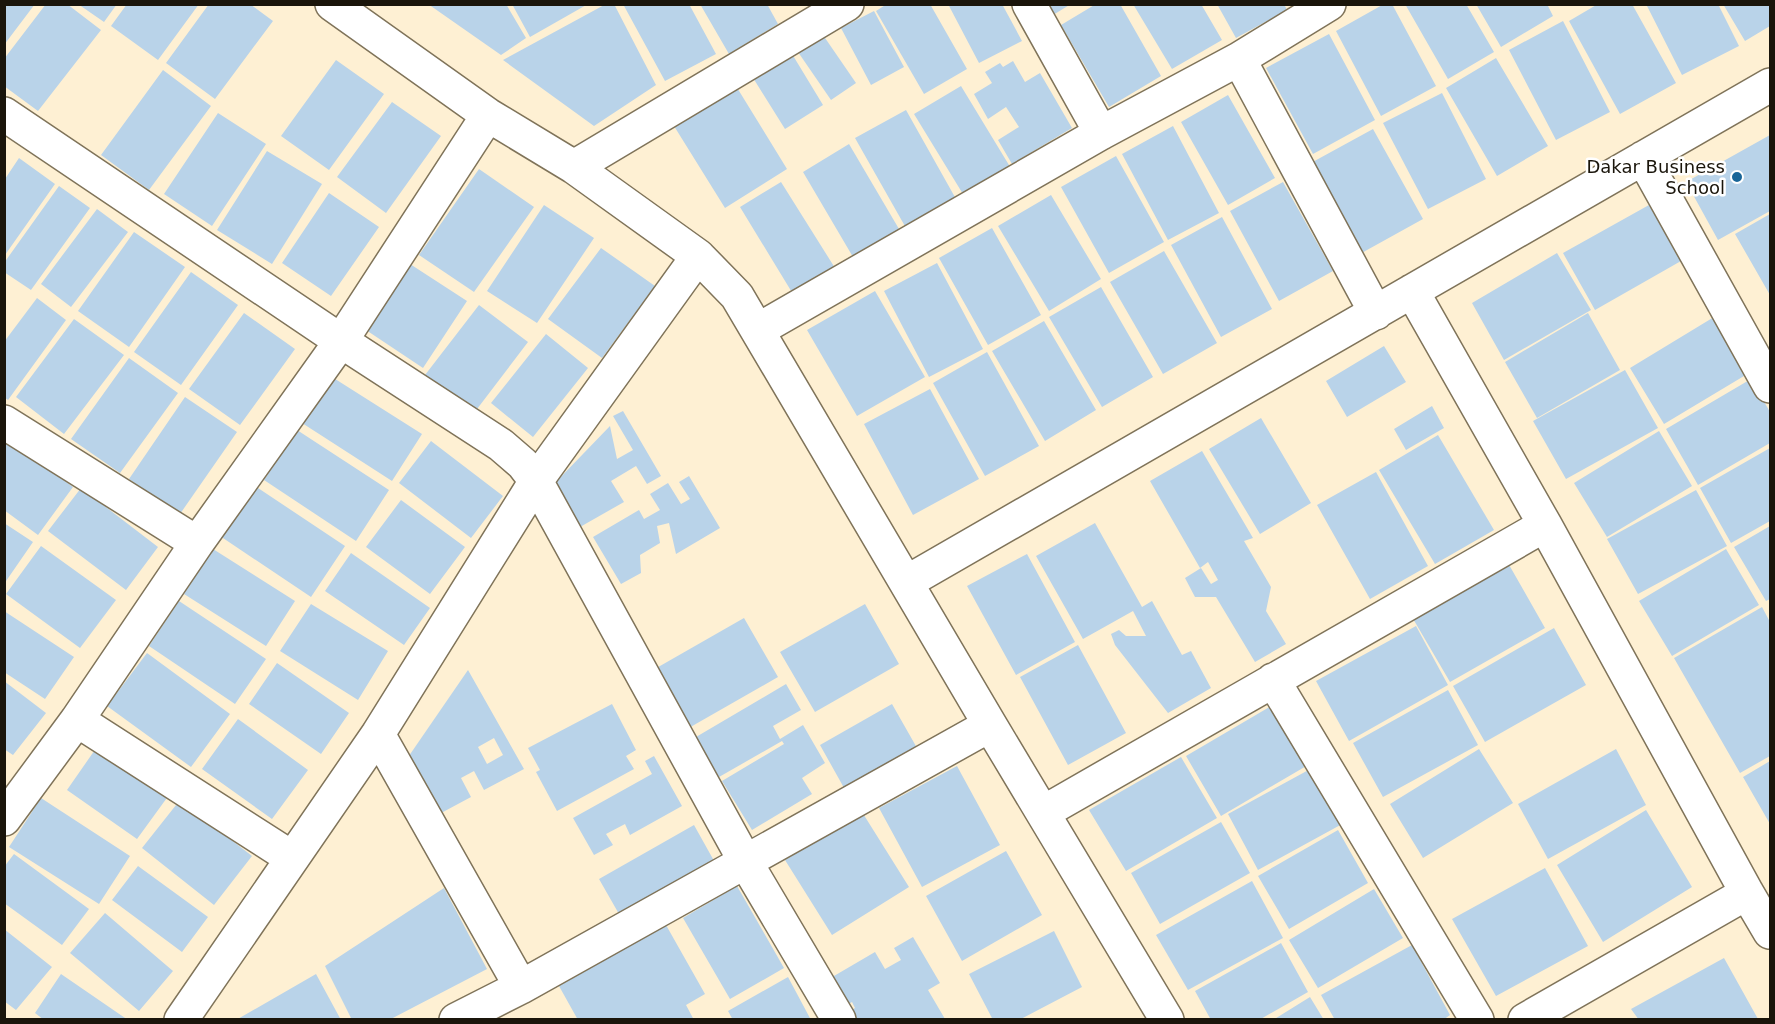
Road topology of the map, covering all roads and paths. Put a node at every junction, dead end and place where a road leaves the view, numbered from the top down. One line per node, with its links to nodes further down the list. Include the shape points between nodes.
1 (847, 4): 11 (street)
2 (1029, 4): 9 (street)
3 (1329, 4): 5 (street)
4 (346, 8): 8 (street)
5 (1239, 59): 9 (street); 14 (street)
6 (1770, 85): 10 (street)
7 (4, 114): 16 (street)
8 (488, 115): 11 (street); 16 (street)
9 (1101, 133): 15 (street)
10 (1643, 158): 13 (street); 17 (street)
11 (574, 167): 12 (street)
12 (698, 256): 15 (street, via 737,296); 19 (street)
13 (1412, 291): 14 (street); 20 (street)
14 (1376, 313): 22 (street)
15 (758, 330): 22 (street)
16 (341, 341): 19 (street, via 501,445); 21 (street)
17 (1770, 386)
18 (4, 422): 21 (street)
19 (536, 481): 26 (street); 30 (street)
20 (1545, 525): 23 (street); 31 (street)
21 (197, 543): 24 (street)
22 (907, 582): 25 (street)
23 (1273, 680): 27 (street); 38 (street)
24 (77, 720): 28 (street); 29 (street)
25 (990, 725): 27 (street); 30 (street)
26 (378, 735): 29 (street); 33 (street)
27 (1044, 812): 37 (street)
28 (4, 819)
29 (292, 858): 34 (street)
30 (745, 861): 33 (street); 36 (street)
31 (1747, 893): 32 (street); 39 (street)
32 (1770, 932)
33 (521, 987): 35 (street)
34 (181, 1020)
35 (456, 1020)
36 (839, 1020)
37 (1167, 1020)
38 (1477, 1020)
39 (1525, 1020)

